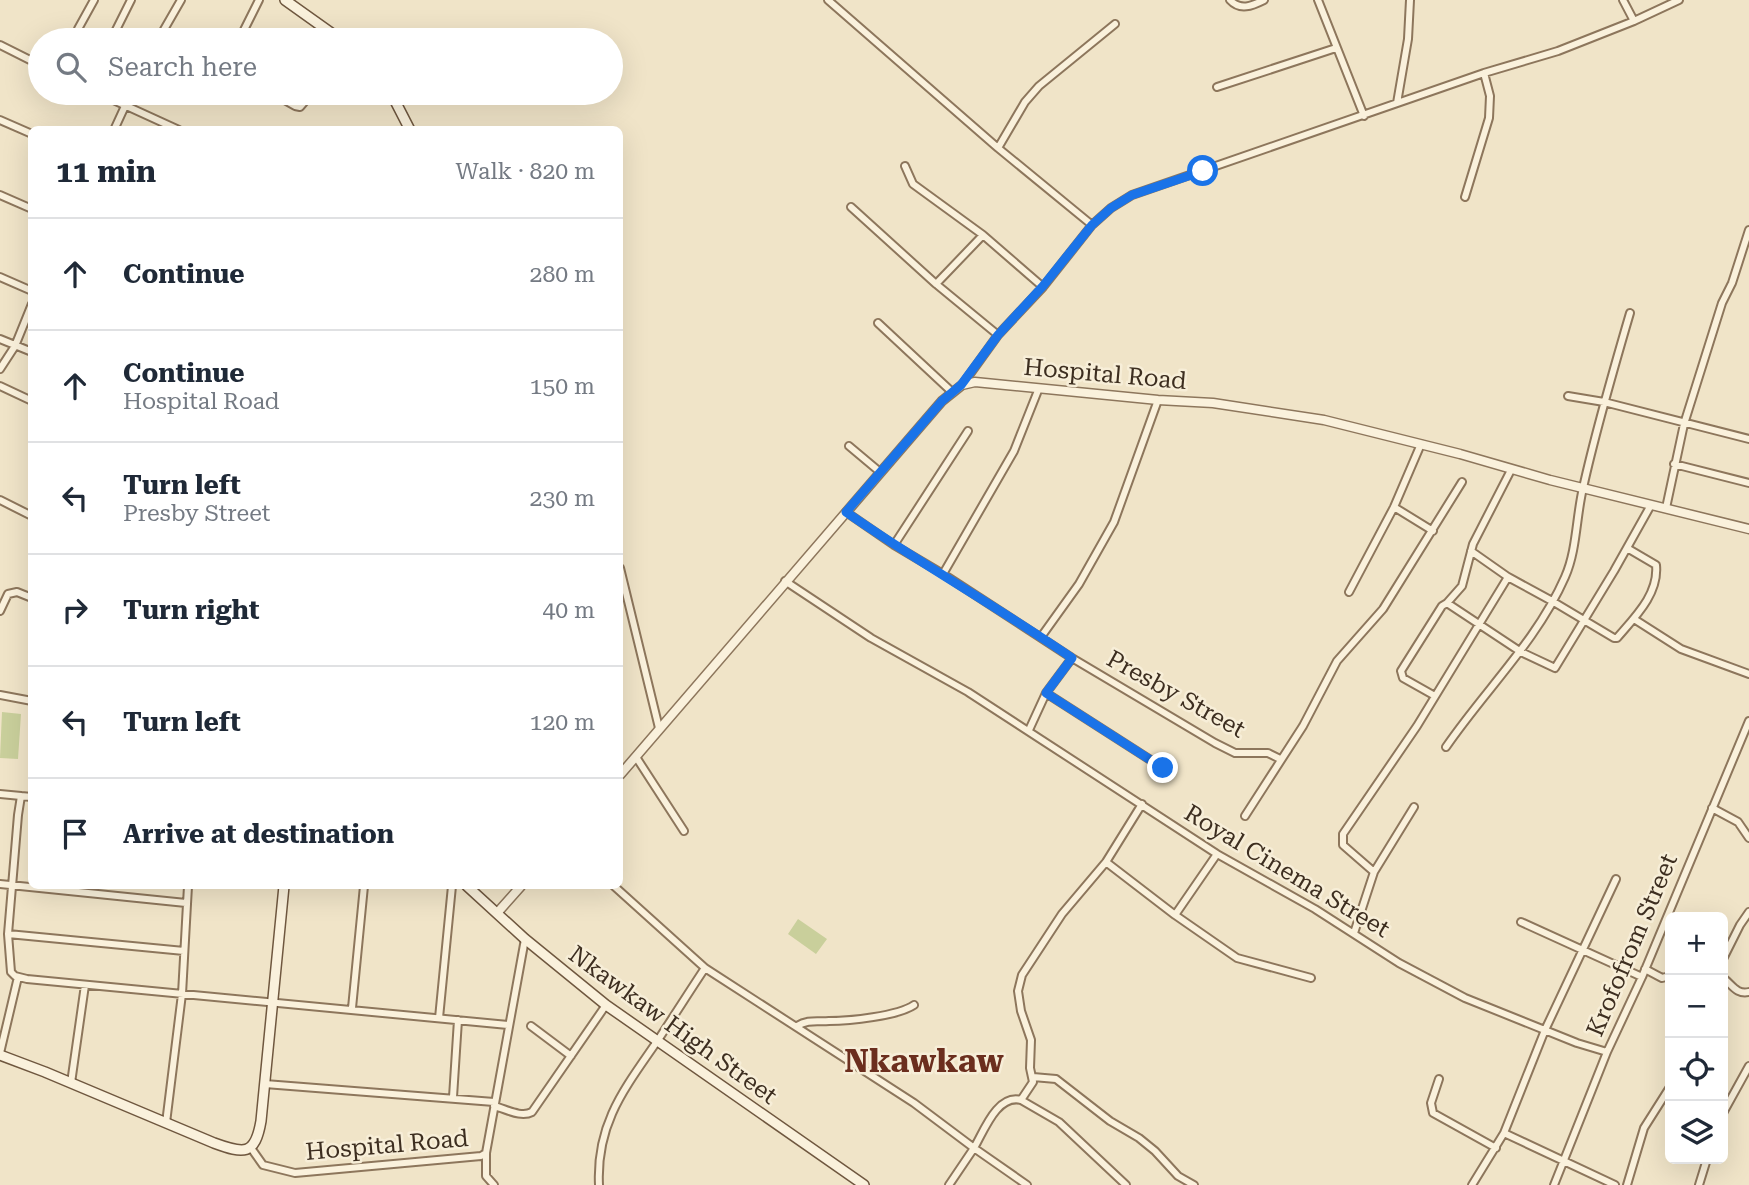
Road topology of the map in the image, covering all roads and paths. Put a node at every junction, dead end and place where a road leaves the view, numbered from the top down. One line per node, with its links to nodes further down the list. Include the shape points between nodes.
1 (94, 0): 15 (street)
2 (131, 0): 16 (street)
3 (181, 0): 17 (street)
4 (259, 0): 18 (street)
5 (285, 0): 19 (main road)
6 (828, 0): 34 (street)
7 (1230, 0): 8 (street, via 1241,7)
8 (1264, 0)
9 (1318, 0): 21 (street)
10 (1410, 0): 25 (street)
11 (1623, 0): 13 (street)
12 (1679, 0): 13 (street)
13 (1634, 21): 23 (street, via 1559,51)
14 (1115, 24): 34 (street, via 1039,86)
15 (79, 28)
16 (117, 28)
17 (165, 28)
18 (246, 28)
19 (324, 28)
20 (0, 45): 22 (street)
21 (1336, 48): 24 (street); 28 (street)
22 (28, 59)
23 (1484, 73): 25 (street); 37 (street, via 1489,118)
24 (1217, 88)
25 (1397, 103): 28 (street)
26 (397, 105): 32 (main road)
27 (125, 106): 30 (street); 31 (street)
28 (1364, 116): 40 (street, via 1132,195)
29 (0, 120): 33 (street)
30 (116, 126)
31 (170, 126)
32 (408, 126)
33 (28, 132)
34 (998, 148): 40 (street)
35 (905, 166): 42 (street, via 913,184)
36 (0, 195): 38 (street)
37 (1465, 197)
38 (28, 207)
39 (851, 207): 44 (street)
40 (1092, 225): 45 (street)
41 (1749, 230): 63 (street)
42 (983, 235): 44 (street); 45 (street)
43 (0, 277): 46 (street)
44 (936, 284): 50 (street)
45 (1043, 286): 50 (street)
46 (28, 290)
47 (1630, 313): 62 (street)
48 (28, 314): 52 (street)
49 (878, 323): 58 (street)
50 (998, 335): 55 (street)
51 (0, 339): 52 (street)
52 (15, 346): 53 (street); 54 (street)
53 (28, 351)
54 (0, 369)
55 (961, 385): 57 (street, Hospital Road, via 975,382); 58 (street)
56 (0, 386): 60 (street)
57 (1039, 388): 61 (street, Hospital Road); 85 (street, via 1014,450)
58 (952, 392): 70 (street)
59 (1568, 396): 62 (street)
60 (28, 399)
61 (1158, 400): 66 (street, Hospital Road, via 1213,402 1292,414); 97 (street, via 1114,522 1079,584)
62 (1604, 402): 63 (street); 73 (street)
63 (1684, 424): 65 (street); 68 (street)
64 (968, 431): 82 (street)
65 (1749, 439)
66 (1421, 444): 69 (street, Hospital Road); 76 (street)
67 (849, 446): 70 (street)
68 (1674, 464): 72 (street); 77 (street)
69 (1511, 470): 73 (street, Hospital Road); 84 (street)
70 (880, 472): 78 (street)
71 (1462, 482): 81 (street)
72 (1749, 483)
73 (1583, 488): 75 (street, Hospital Road); 91 (street, via 1570,564)
74 (0, 500): 79 (street)
75 (1651, 505): 77 (street, Hospital Road); 83 (street)
76 (1394, 507): 81 (street); 89 (street)
77 (1666, 508): 80 (street, Hospital Road)
78 (846, 512): 82 (street, Presby Street); 88 (street)
79 (28, 514)
80 (1749, 529)
81 (1433, 531): 110 (street, via 1383,609 1337,662)
82 (894, 545): 85 (street, Presby Street)
83 (1627, 548): 94 (street, via 1656,565 1657,579); 95 (street)
84 (1471, 551): 86 (street); 92 (street, via 1462,586)
85 (943, 574): 97 (street, Presby Street)
86 (1508, 577): 91 (street); 96 (street)
87 (623, 580): 106 (street)
88 (785, 582): 106 (street); 107 (street, Royal Cinema Street)
89 (1349, 592)
90 (28, 596): 93 (street, via 8,594)
91 (1552, 601): 95 (street); 98 (street)
92 (1447, 603): 96 (street); 103 (street, via 1401,671 1403,678)
93 (0, 611)
94 (1634, 619): 95 (street, via 1617,638); 100 (street, via 1681,649)
95 (1584, 620): 98 (street, via 1555,667)
96 (1480, 623): 98 (street); 103 (street)
97 (1041, 637): 99 (street, Presby Street)
98 (1521, 652): 108 (street)
99 (1072, 658): 101 (street); 110 (street, Presby Street, via 1215,743 1235,752 1268,753)
100 (1749, 674)
101 (1046, 693): 107 (street); 111 (street)
102 (0, 695): 104 (street)
103 (1435, 696): 124 (street, via 1343,834 1343,845)
104 (28, 700)
105 (1749, 721): 118 (street, Krofofrom Street)
106 (659, 729): 109 (street)
107 (1029, 730): 116 (street, Royal Cinema Street)
108 (1446, 747)
109 (636, 757): 112 (street); 120 (street)
110 (1280, 759): 119 (street)
111 (1163, 768)
112 (623, 772)
113 (0, 794): 114 (street)
114 (21, 796): 115 (street); 127 (street)
115 (28, 797)
116 (1142, 804): 122 (street, Royal Cinema Street); 123 (street)
117 (1414, 807): 124 (street)
118 (1712, 808): 121 (street, via 1738,822); 149 (street, Krofofrom Street)
119 (1245, 816)
120 (684, 831)
121 (1749, 838)
122 (1217, 853): 140 (street); 142 (street, Royal Cinema Street)
123 (1106, 862): 140 (street); 173 (street, via 1062,914 1022,975 1018,991 1031,1040)
124 (1374, 872): 142 (street)
125 (1616, 879): 147 (street)
126 (0, 884): 127 (street)
127 (12, 885): 128 (street); 143 (street)
128 (28, 887)
129 (51, 889): 137 (street)
130 (188, 889): 137 (street)
131 (284, 889): 158 (main road)
132 (364, 889): 161 (street)
133 (452, 889): 162 (street)
134 (471, 889): 138 (main road, Nkawkaw High Street)
135 (518, 889): 138 (street)
136 (617, 889): 148 (street)
137 (186, 903): 146 (street)
138 (498, 912): 144 (main road, Nkawkaw High Street)
139 (1749, 912): 145 (street)
140 (1175, 915): 152 (street, via 1237,958)
141 (1521, 922): 147 (street)
142 (1354, 933): 167 (street, Royal Cinema Street, via 1438,985)
143 (8, 934): 146 (street); 150 (street, via 11,972)
144 (525, 939): 159 (main road, Nkawkaw High Street); 164 (street, Hospital Road)
145 (1728, 949)
146 (184, 951): 157 (street)
147 (1583, 951): 153 (street); 167 (street)
148 (705, 968): 166 (street); 168 (street)
149 (1645, 969): 151 (street); 153 (street, Krofofrom Street)
150 (18, 977): 155 (street); 170 (street)
151 (1665, 977)
152 (1311, 978)
153 (1642, 978): 169 (street, Krofofrom Street)
154 (1728, 983): 156 (street, via 1742,993)
155 (85, 985): 157 (street); 175 (street)
156 (1749, 992)
157 (182, 994): 158 (street); 182 (street)
158 (274, 1004): 161 (street); 176 (main road)
159 (606, 1004): 168 (main road, Nkawkaw High Street); 171 (street)
160 (914, 1005): 166 (street, via 898,1013 811,1020)
161 (352, 1008): 162 (street)
162 (439, 1018): 163 (street)
163 (458, 1020): 164 (street); 178 (street)
164 (508, 1025): 180 (street, Hospital Road)
165 (531, 1026): 171 (street)
166 (797, 1026): 185 (street)
167 (1545, 1030): 169 (street, Royal Cinema Street); 183 (street)
168 (657, 1041): 191 (street, via 608,1121 598,1153); 192 (main road, Nkawkaw High Street)
169 (1607, 1052): 188 (street, Krofofrom Street)
170 (0, 1054): 175 (main road)
171 (571, 1056): 180 (street, via 528,1115)
172 (1749, 1066): 181 (street)
173 (1033, 1077): 179 (street); 196 (street, via 1055,1079)
174 (1439, 1079): 186 (street, via 1431,1103 1433,1113)
175 (71, 1083): 182 (main road)
176 (265, 1084): 178 (street); 184 (main road, via 260,1130)
177 (1665, 1096): 200 (street, via 1644,1128)
178 (453, 1097): 180 (street)
179 (1021, 1100): 185 (street, via 1001,1104); 195 (street, via 1059,1122)
180 (494, 1104): 187 (street, Hospital Road)
181 (1728, 1104)
182 (166, 1123): 184 (main road, via 231,1149)
183 (1504, 1133): 186 (street); 188 (street)
184 (251, 1148): 187 (street, Hospital Road, via 263,1165 295,1173)
185 (974, 1148): 193 (street); 194 (street)
186 (1496, 1148): 197 (street)
187 (486, 1153): 190 (street, via 486,1176)
188 (1564, 1162): 198 (street, Krofofrom Street); 199 (street)
189 (1705, 1164): 201 (street)
190 (494, 1185)
191 (599, 1185)
192 (864, 1185)
193 (949, 1185)
194 (1027, 1185)
195 (1126, 1185)
196 (1194, 1185)
197 (1472, 1185)
198 (1554, 1185)
199 (1615, 1185)
200 (1627, 1185)
201 (1699, 1185)

